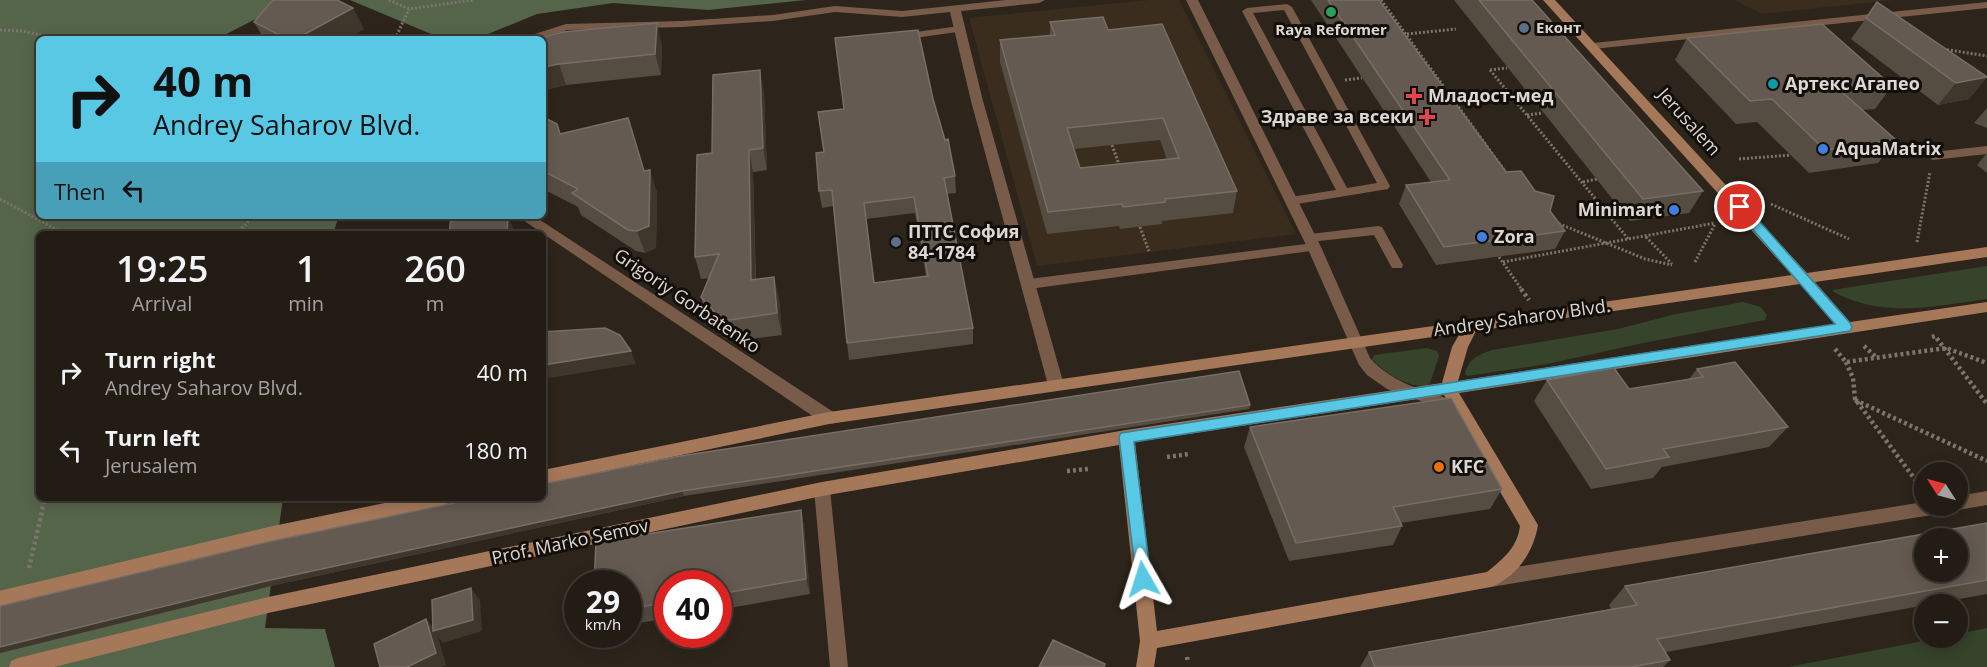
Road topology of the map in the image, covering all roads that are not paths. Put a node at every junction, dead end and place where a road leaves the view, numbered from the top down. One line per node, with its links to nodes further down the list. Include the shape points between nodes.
1 (1039, 0): 5 (street)
2 (1192, 0): 13 (street)
3 (1549, 0): 9 (main road, Jerusalem)
4 (1987, 5): 9 (street)
5 (955, 9): 6 (street); 7 (street, via 902,14 835,9 773,18 566,27)
6 (960, 29): 8 (lane); 19 (street)
7 (535, 36)
8 (891, 38)
9 (1593, 46): 18 (main road, Jerusalem)
10 (1987, 150): 11 (street)
11 (1933, 156)
12 (1344, 193): 12 (lane, via 1322,152 1247,11 1287,7 1384,186); 13 (lane)
13 (1292, 201): 15 (street)
14 (529, 219): 28 (street, Grigoriy Gorbatenko)
15 (1312, 243): 17 (lane, via 1378,230); 19 (lane); 23 (street)
16 (1987, 252): 18 (main road, Andrey Saharov Blvd.)
17 (1397, 265)
18 (1804, 279): 21 (main road, Andrey Saharov Blvd.); 22 (main road, Jerusalem)
19 (1029, 284): 24 (street)
20 (1987, 307): 22 (main road)
21 (1472, 325): 23 (main road, Andrey Saharov Blvd.); 25 (main road, via 1460,347)
22 (1845, 327): 25 (main road)
23 (1357, 342): 24 (main road, Andrey Saharov Blvd.); 26 (street, via 1364,361 1377,375)
24 (1056, 385): 28 (main road)
25 (1448, 389): 26 (main road); 27 (main road)
26 (1417, 394): 27 (street); 29 (main road)
27 (1460, 409): 36 (main road, via 1529,525 1521,555)
28 (828, 418): 30 (main road)
29 (1126, 437): 31 (main road, Prof. Marko Semov); 38 (main road)
30 (546, 476)
31 (822, 489): 39 (main road, Prof. Marko Semov, via 268,605); 40 (lane)
32 (1987, 498): 34 (street)
33 (429, 501): 37 (main road, bridge, via 278,532)
34 (1968, 501)
35 (1914, 511): 36 (street)
36 (1491, 579): 38 (main road)
37 (0, 599)
38 (1149, 641): 41 (main road)
39 (18, 667)
40 (839, 667)
41 (1145, 667)

